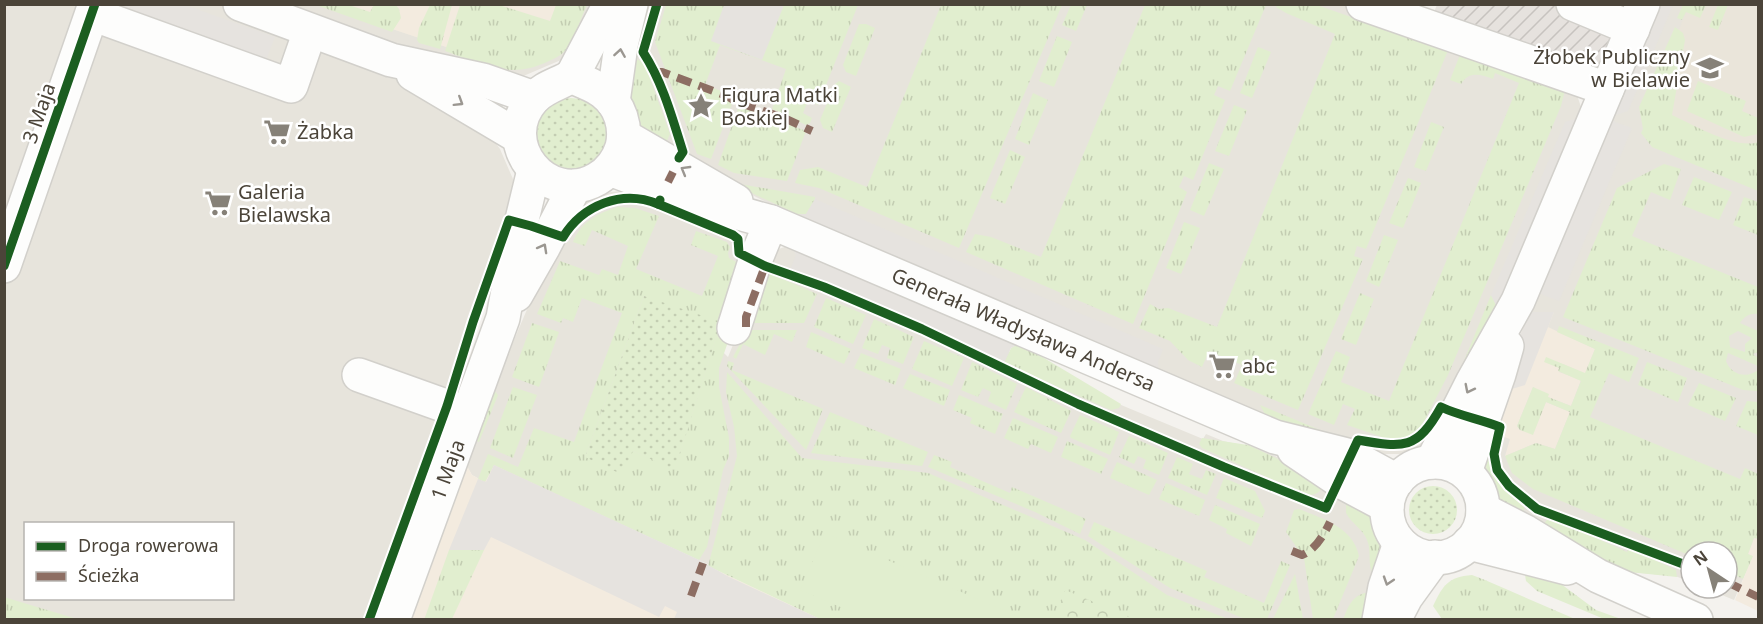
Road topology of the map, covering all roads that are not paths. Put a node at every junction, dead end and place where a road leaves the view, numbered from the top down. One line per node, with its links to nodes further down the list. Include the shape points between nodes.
1 (240, 4): 8 (street)
2 (610, 4): 10 (street)
3 (631, 4): 13 (street, one-way to 3)
4 (1363, 4): 11 (street)
5 (1573, 4): 7 (street)
6 (94, 9): 8 (street, via 291,86); 20 (street, 3 Maja)
7 (1638, 17): 11 (street)
8 (310, 31): 9 (street)
9 (391, 60): 12 (street, via 483,81); 15 (street, one-way to 15)
10 (572, 76): 12 (street); 13 (street, via 605,93)
11 (1607, 89): 21 (street)
12 (534, 98): 15 (street, via 522,116)
13 (613, 102): 14 (street, via 620,112)
14 (624, 136): 16 (street); 19 (street, Generała Władysława Andersa, one-way to 14)
15 (519, 137): 17 (street)
16 (610, 169): 18 (street, via 594,181); 19 (street, Generała Władysława Andersa, via 686,198)
17 (534, 170): 18 (street, via 546,179); 22 (street, 1 Maja)
18 (574, 186): 22 (street, 1 Maja, one-way to 18)
19 (771, 222): 23 (street); 28 (street, Generała Władysława Andersa, via 1275,437 1351,456)
20 (4, 266)
21 (1518, 301): 26 (street, one-way to 26); 27 (street, via 1499,374)
22 (503, 318): 25 (street, 1 Maja)
23 (734, 328)
24 (359, 375): 25 (street)
25 (468, 414): 35 (street, 1 Maja)
26 (1432, 462): 27 (street); 28 (street, via 1413,468)
27 (1465, 472): 29 (street, via 1478,489)
28 (1392, 493): 30 (street, via 1388,519)
29 (1483, 510): 31 (street); 33 (street)
30 (1400, 543): 32 (street, via 1422,556); 36 (street, one-way to 36)
31 (1469, 543): 32 (street, via 1447,556); 33 (street)
32 (1435, 557): 37 (street)
33 (1598, 576): 34 (street)
34 (1677, 616)
35 (393, 620)
36 (1379, 620)
37 (1394, 620)

